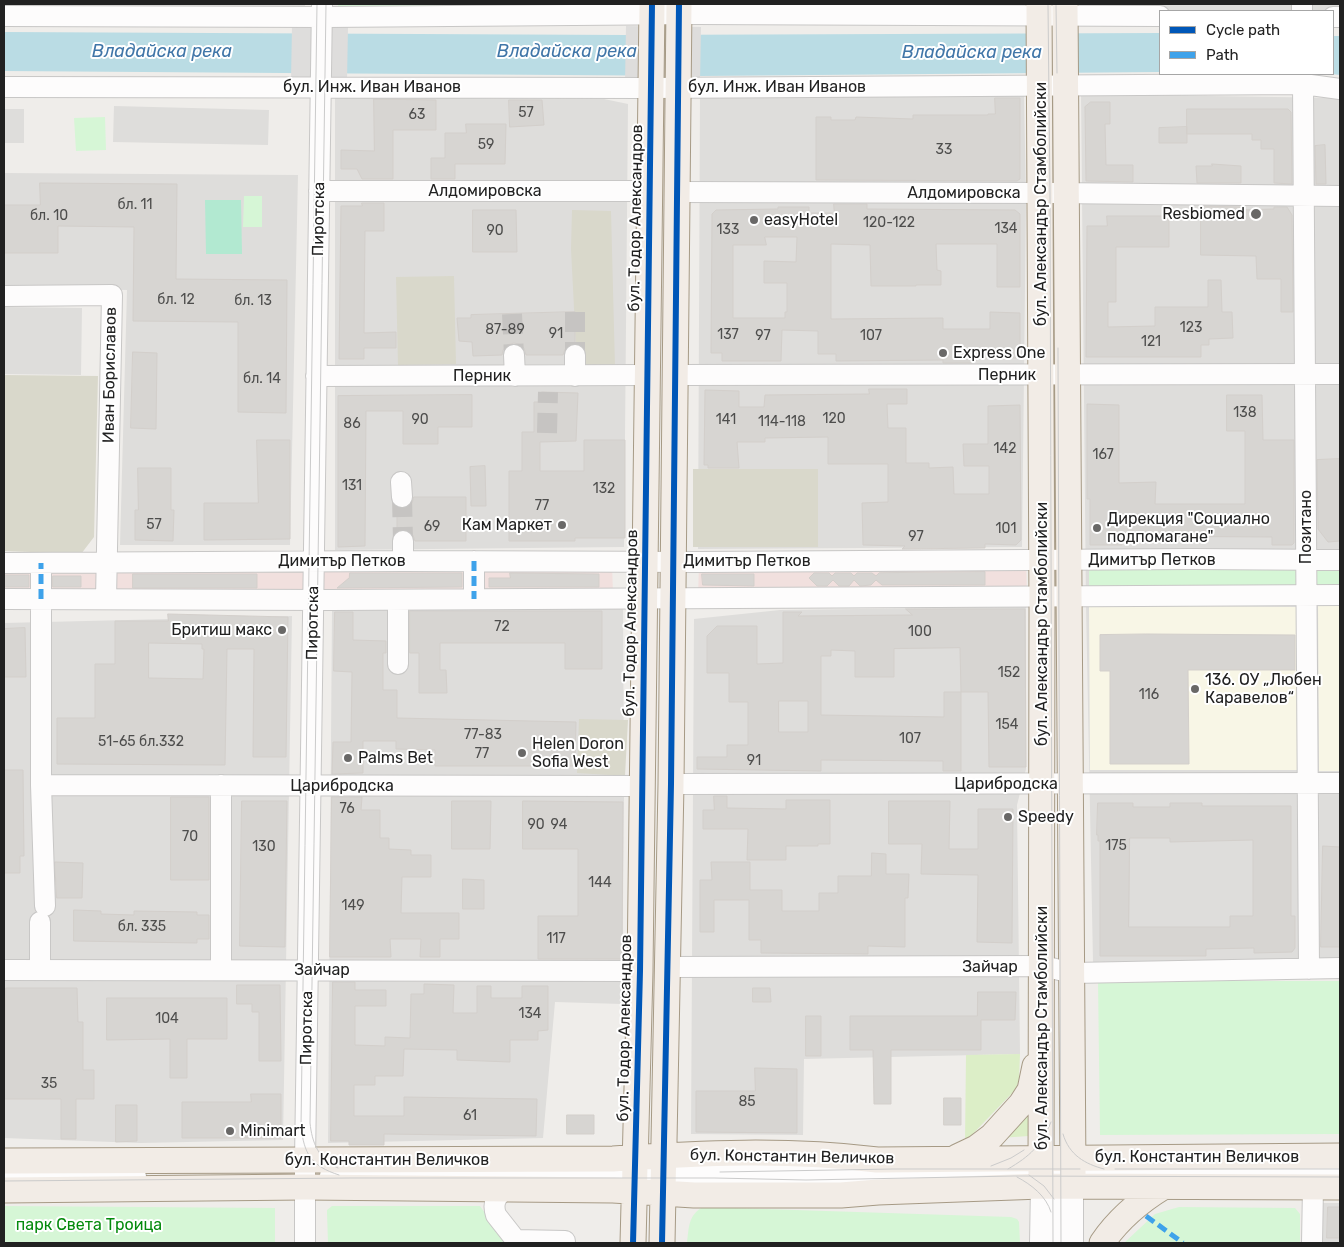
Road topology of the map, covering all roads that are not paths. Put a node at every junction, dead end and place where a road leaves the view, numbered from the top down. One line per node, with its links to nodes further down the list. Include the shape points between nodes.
1 (652, 15): 2 (street); 6 (street); 12 (main road, бул. Тодор Александров)
2 (679, 15): 3 (street); 13 (main road)
3 (1040, 15): 4 (street); 8 (main road, бул. Александър Стамболийски)
4 (1065, 15): 7 (street); 9 (main road, бул. Александър Стамболийски)
5 (4, 16): 6 (street)
6 (322, 16): 10 (street, Пиротска)
7 (1159, 16)
8 (1040, 83): 9 (street, бул. Инж. Иван Иванов); 13 (street, бул. Инж. Иван Иванов); 19 (main road, бул. Александър Стамболийски)
9 (1066, 83): 11 (street, бул. Инж. Иван Иванов); 20 (main road, бул. Александър Стамболийски)
10 (321, 84): 12 (street, бул. Инж. Иван Иванов); 14 (street, бул. Инж. Иван Иванов); 16 (street, Пиротска)
11 (1303, 84): 15 (street, бул. Инж. Иван Иванов); 21 (street, Позитано)
12 (651, 86): 13 (street, бул. Инж. Иван Иванов); 17 (main road, бул. Тодор Александров)
13 (679, 86): 18 (main road)
14 (4, 87)
15 (1340, 89)
16 (319, 191): 17 (street, Алдомировска); 32 (street, Пиротска)
17 (650, 191): 29 (main road, бул. Тодор Александров)
18 (677, 192): 19 (street, Алдомировска); 30 (main road)
19 (1041, 193): 20 (street, Алдомировска); 31 (main road, бул. Александър Стамболийски)
20 (1067, 193): 21 (street, Алдомировска); 26 (main road, бул. Александър Стамболийски)
21 (1304, 195): 22 (street, Алдомировска); 27 (street, Позитано)
22 (1340, 196)
23 (4, 296): 42 (street, Иван Бориславов, via 112,295)
24 (514, 355): 33 (street)
25 (575, 355): 34 (street)
26 (1068, 374): 27 (street, Перник); 31 (street, Перник); 37 (main road, бул. Александър Стамболийски)
27 (1305, 374): 28 (street, Перник); 38 (street, Позитано)
28 (1340, 374)
29 (648, 375): 34 (street, Перник); 44 (main road, бул. Тодор Александров)
30 (674, 375): 31 (street, Перник); 45 (main road)
31 (1042, 375): 36 (main road, бул. Александър Стамболийски)
32 (316, 376): 33 (street, Перник); 43 (street, Пиротска)
33 (515, 376): 34 (street, Перник, via 548,384)
34 (575, 376)
35 (402, 541): 40 (street)
36 (1042, 560): 37 (street, Димитър Петков); 45 (street, Димитър Петков); 50 (main road, бул. Александър Стамболийски)
37 (1068, 560): 38 (street, Димитър Петков); 51 (main road, бул. Александър Стамболийски)
38 (1306, 560): 39 (street, Димитър Петков); 48 (street, Позитано)
39 (1340, 560)
40 (403, 561): 41 (street, Димитър Петков); 43 (street, Димитър Петков)
41 (474, 561): 44 (street, Димитър Петков); 57 (street)
42 (106, 562): 43 (street, Димитър Петков); 47 (street, Димитър Петков); 56 (street)
43 (314, 562): 58 (street, Пиротска)
44 (645, 562): 45 (street, Димитър Петков); 52 (main road, бул. Тодор Александров)
45 (672, 562): 53 (main road)
46 (4, 563): 47 (street, Димитър Петков)
47 (42, 563): 55 (street)
48 (1306, 595): 49 (street); 51 (street); 62 (street, Позитано)
49 (1340, 595)
50 (1042, 596): 51 (street); 53 (street); 64 (main road, бул. Александър Стамболийски)
51 (1069, 596): 65 (main road, бул. Александър Стамболийски)
52 (645, 598): 53 (street); 57 (street); 69 (main road, бул. Тодор Александров)
53 (672, 598): 63 (main road)
54 (4, 599): 55 (street)
55 (41, 599): 56 (street); 66 (street)
56 (106, 599): 58 (street)
57 (474, 599): 59 (street)
58 (313, 600): 59 (street); 68 (street, Пиротска)
59 (398, 600): 60 (street)
60 (398, 664)
61 (1340, 782): 62 (street, Царибродска)
62 (1307, 783): 65 (street, Царибродска); 73 (street, Позитано)
63 (671, 784): 64 (street, Царибродска); 71 (main road)
64 (1042, 784): 65 (street, Царибродска); 70 (main road, бул. Александър Стамболийски)
65 (1070, 784): 79 (main road, бул. Александър Стамболийски)
66 (41, 785): 67 (street, Царибродска); 75 (street)
67 (221, 785): 68 (street, Царибродска); 76 (street)
68 (310, 786): 69 (street, Царибродска); 77 (street, Пиротска)
69 (643, 786): 78 (main road, бул. Тодор Александров)
70 (1043, 966): 71 (street, Зайчар); 79 (street, Зайчар); 80 (main road, бул. Александър Стамболийски)
71 (668, 967): 87 (main road)
72 (1340, 968): 73 (street, Зайчар)
73 (1309, 969): 79 (street, Зайчар)
74 (4, 970): 75 (street, Зайчар)
75 (40, 970): 76 (street, Зайчар)
76 (221, 970): 77 (street, Зайчар)
77 (308, 970): 78 (street, Зайчар); 85 (street, Пиротска)
78 (640, 971): 86 (main road, бул. Тодор Александров)
79 (1072, 972): 88 (main road, бул. Александър Стамболийски)
80 (1042, 1037): 82 (main road, via 1030,1090 1021,1104 984,1142 967,1154); 88 (main road, бул. Александър Стамболийски)
81 (1340, 1156): 88 (main road, бул. Константин Величков)
82 (952, 1158): 87 (main road, бул. Константин Величков, via 877,1160 804,1154 701,1154); 88 (main road, бул. Константин Величков)
83 (4, 1161): 85 (main road, бул. Константин Величков)
84 (1340, 1172): 88 (street, бул. Константин Величков)
85 (305, 1174): 86 (main road, бул. Константин Величков, via 603,1159); 89 (street, бул. Константин Величков); 93 (main road, бул. Константин Величков); 94 (main road, бул. Константин Величков); 97 (street, Пиротска)
86 (635, 1174): 87 (main road, бул. Константин Величков); 87 (main road, бул. Константин Величков); 93 (main road, бул. Константин Величков); 98 (main road, бул. Тодор Александров)
87 (664, 1174): 88 (main road, бул. Константин Величков, via 694,1195 841,1195); 99 (main road)
88 (1057, 1174): 90 (main road, бул. Константин Величков); 100 (street, бул. Александър Стамболийски); 101 (street); 102 (street, бул. Александър Стамболийски)
89 (4, 1177)
90 (1162, 1186): 91 (main road, бул. Константин Величков); 103 (main road, via 1132,1211)
91 (1313, 1187): 92 (main road, бул. Константин Величков); 104 (street)
92 (1340, 1187)
93 (508, 1189): 95 (street, via 495,1199 495,1210)
94 (4, 1190)
95 (517, 1242): 96 (street)
96 (571, 1242)
97 (305, 1243)
98 (633, 1243)
99 (662, 1243)
100 (1040, 1243)
101 (1056, 1243)
102 (1073, 1243)
103 (1102, 1243)
104 (1312, 1243)

